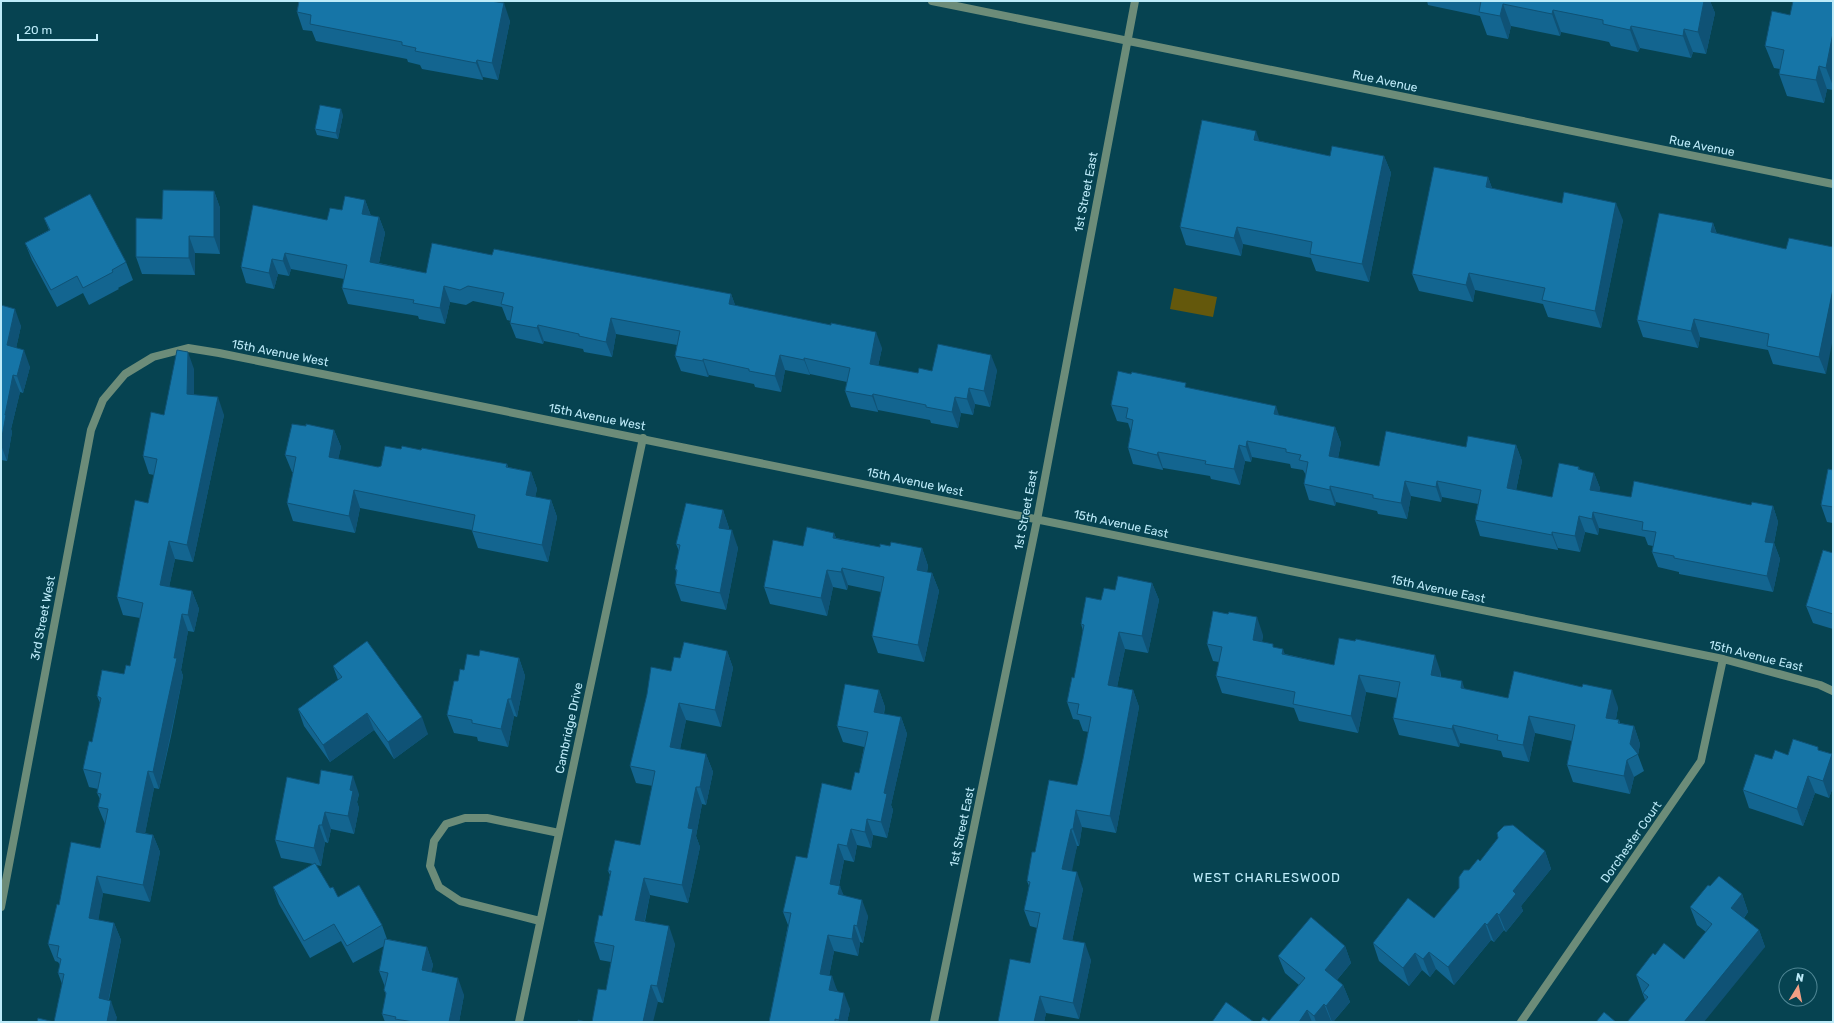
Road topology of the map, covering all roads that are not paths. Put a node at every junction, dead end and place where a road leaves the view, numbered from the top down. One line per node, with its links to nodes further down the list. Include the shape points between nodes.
1 (932, 1): 3 (street, Rue Avenue)
2 (1135, 1): 3 (street, 1st Street East)
3 (1127, 41): 4 (street, Rue Avenue); 7 (street, 1st Street East)
4 (1833, 184)
5 (153, 357): 6 (street, 15th Avenue West, via 188,348 219,352); 11 (street, 3rd Street West, via 125,374 103,400 91,430)
6 (643, 438): 7 (street, 15th Avenue West); 10 (street, Cambridge Drive)
7 (1037, 520): 8 (street, 15th Avenue East); 14 (street, 1st Street East)
8 (1723, 659): 9 (street, 15th Avenue East, via 1820,685); 15 (street, Dorchester Court, via 1701,761)
9 (1833, 691)
10 (559, 833): 12 (street, Cambridge Drive); 12 (street, via 487,818 465,818 446,824 434,841 430,866 439,887 460,901)
11 (1, 907)
12 (540, 921): 13 (street, Cambridge Drive)
13 (519, 1022)
14 (934, 1022)
15 (1521, 1022)

